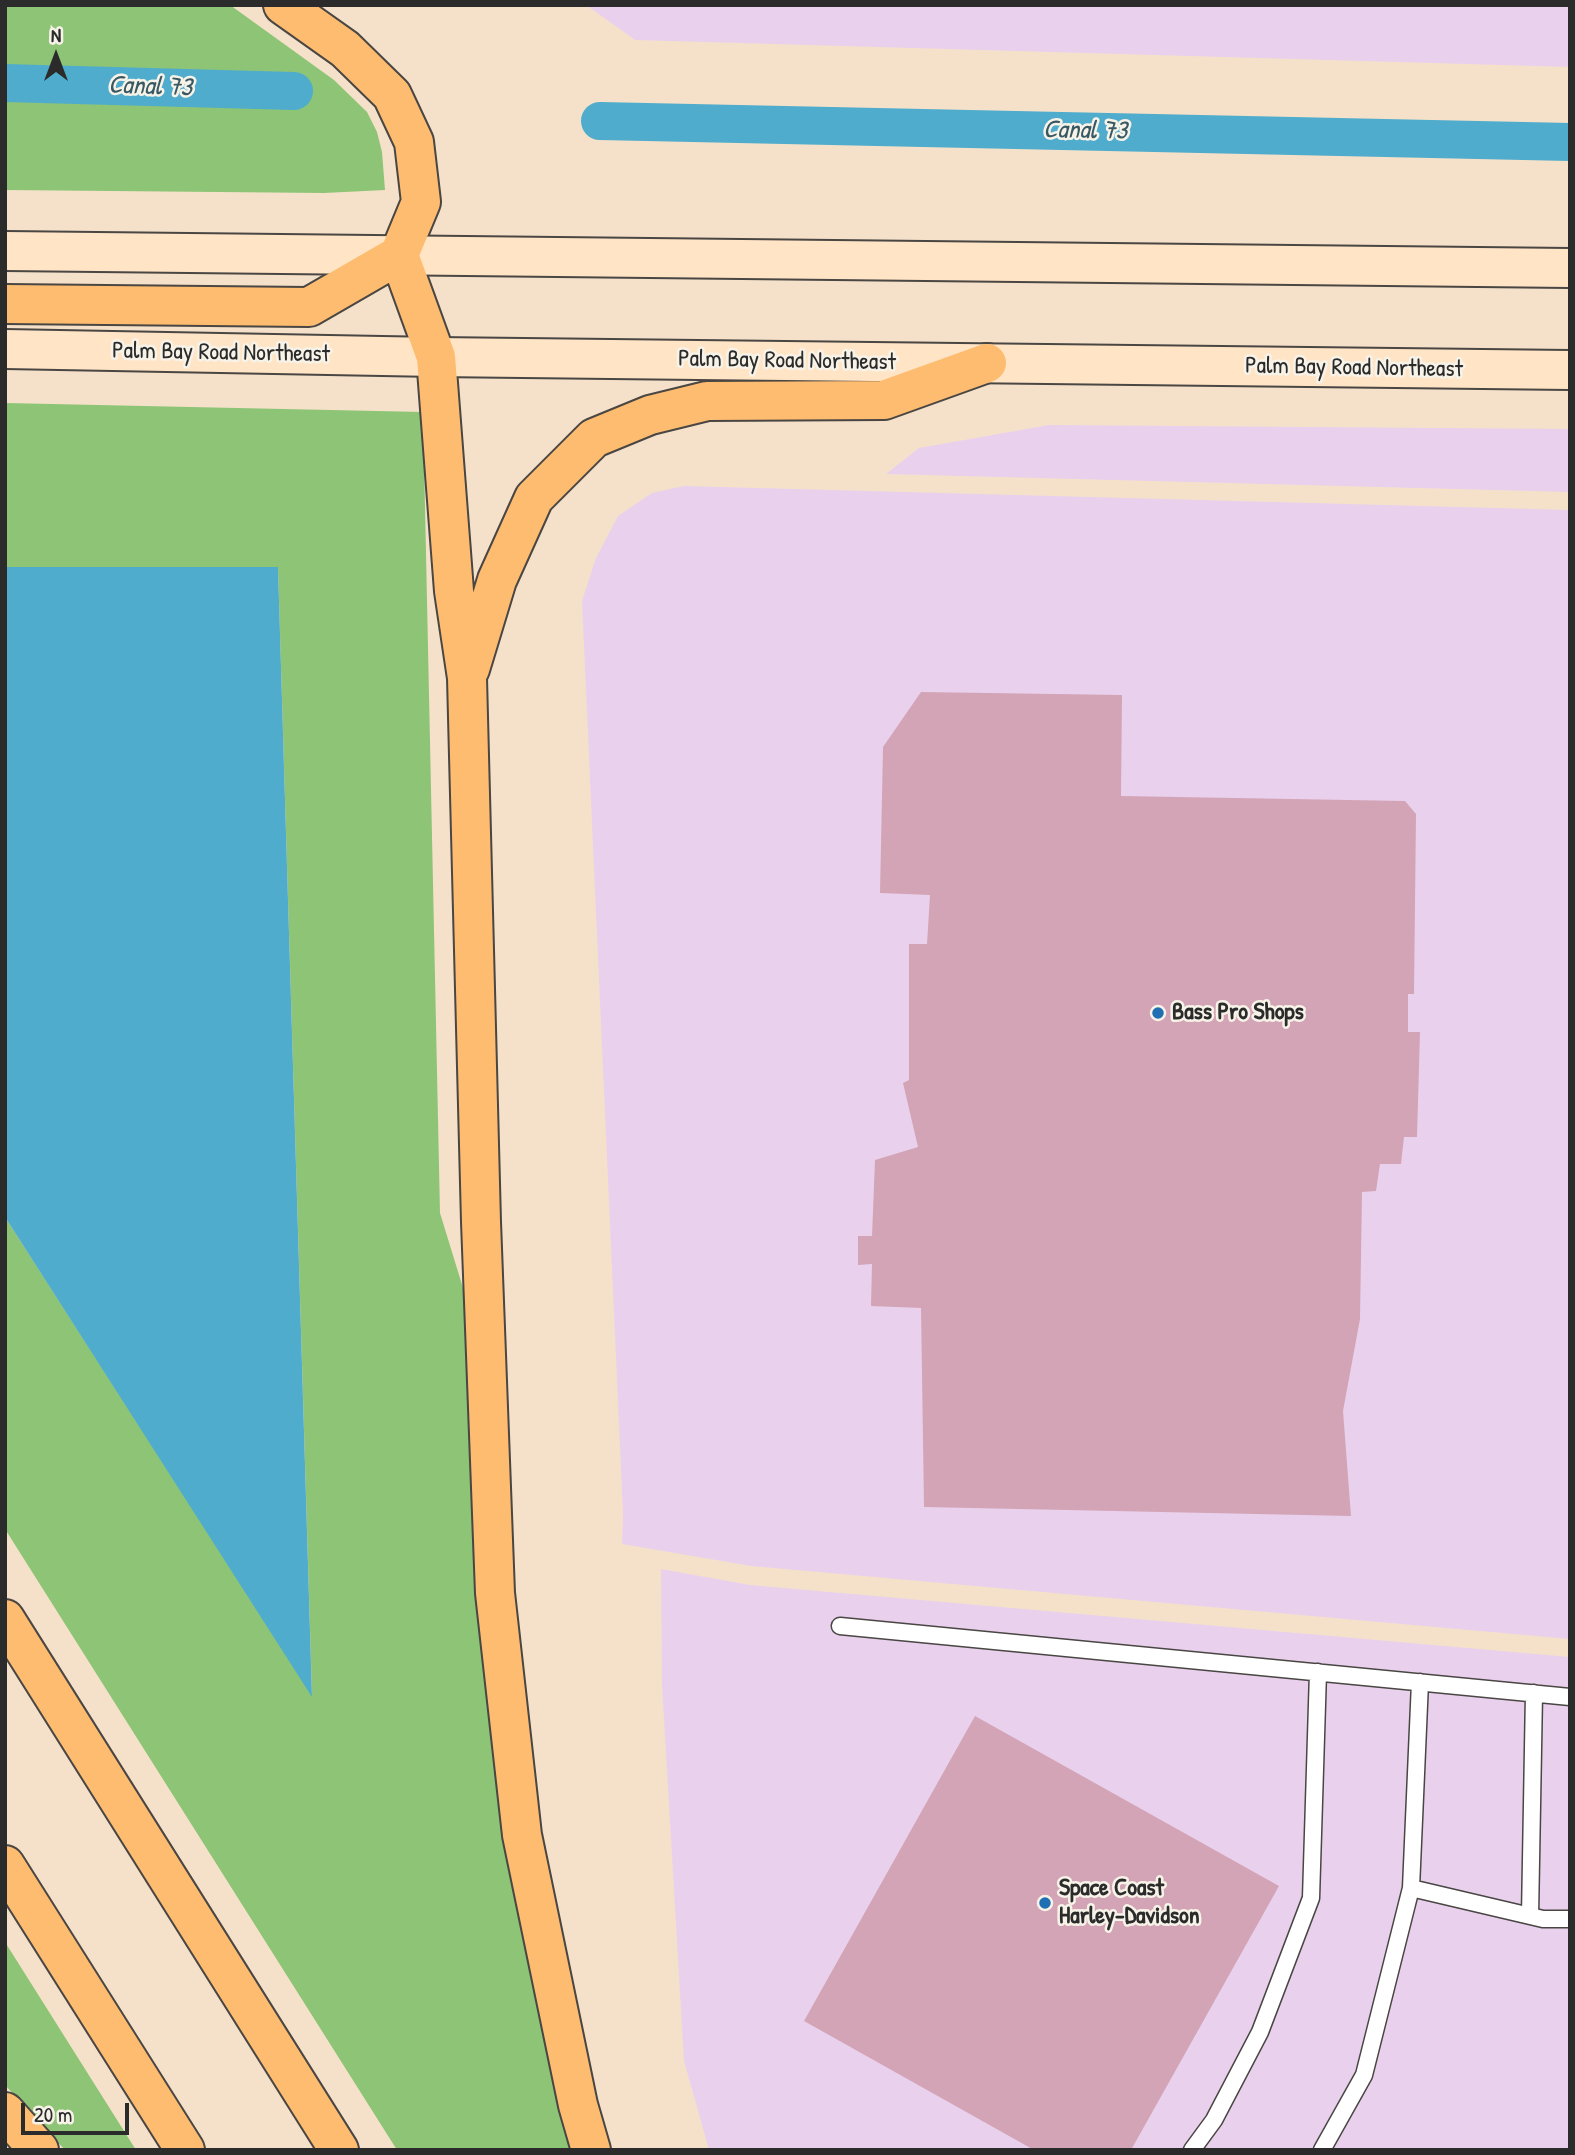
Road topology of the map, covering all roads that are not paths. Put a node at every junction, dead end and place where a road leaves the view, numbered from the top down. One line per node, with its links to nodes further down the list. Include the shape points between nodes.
1 (283, 5): 3 (highway, via 345,49 392,95 414,142 421,202)
2 (5, 251): 3 (main road)
3 (399, 255): 4 (main road); 5 (highway, via 309,307); 7 (highway)
4 (1570, 268)
5 (5, 304)
6 (5, 349): 7 (main road, Palm Bay Road Northeast)
7 (436, 357): 8 (main road, Palm Bay Road Northeast); 10 (highway, via 454,591)
8 (987, 363): 9 (main road, Palm Bay Road Northeast); 10 (highway, via 884,400 707,401 650,415 594,438 534,498 497,580)
9 (1570, 370)
10 (467, 678): 25 (highway, via 495,1593 522,1835)
11 (5, 1619): 24 (highway)
12 (840, 1626): 13 (lane)
13 (1318, 1672): 14 (lane); 26 (lane, via 1311,1898 1260,2032 1214,2120)
14 (1420, 1682): 15 (lane); 18 (lane)
15 (1534, 1693): 16 (lane); 19 (lane)
16 (1570, 1697)
17 (5, 1865): 23 (highway)
18 (1411, 1888): 19 (lane); 27 (lane, via 1364,2075)
19 (1531, 1916): 20 (lane)
20 (1570, 1919)
21 (5, 2112): 22 (highway)
22 (39, 2150)
23 (185, 2150)
24 (339, 2150)
25 (590, 2150)
26 (1192, 2150)
27 (1322, 2150)

